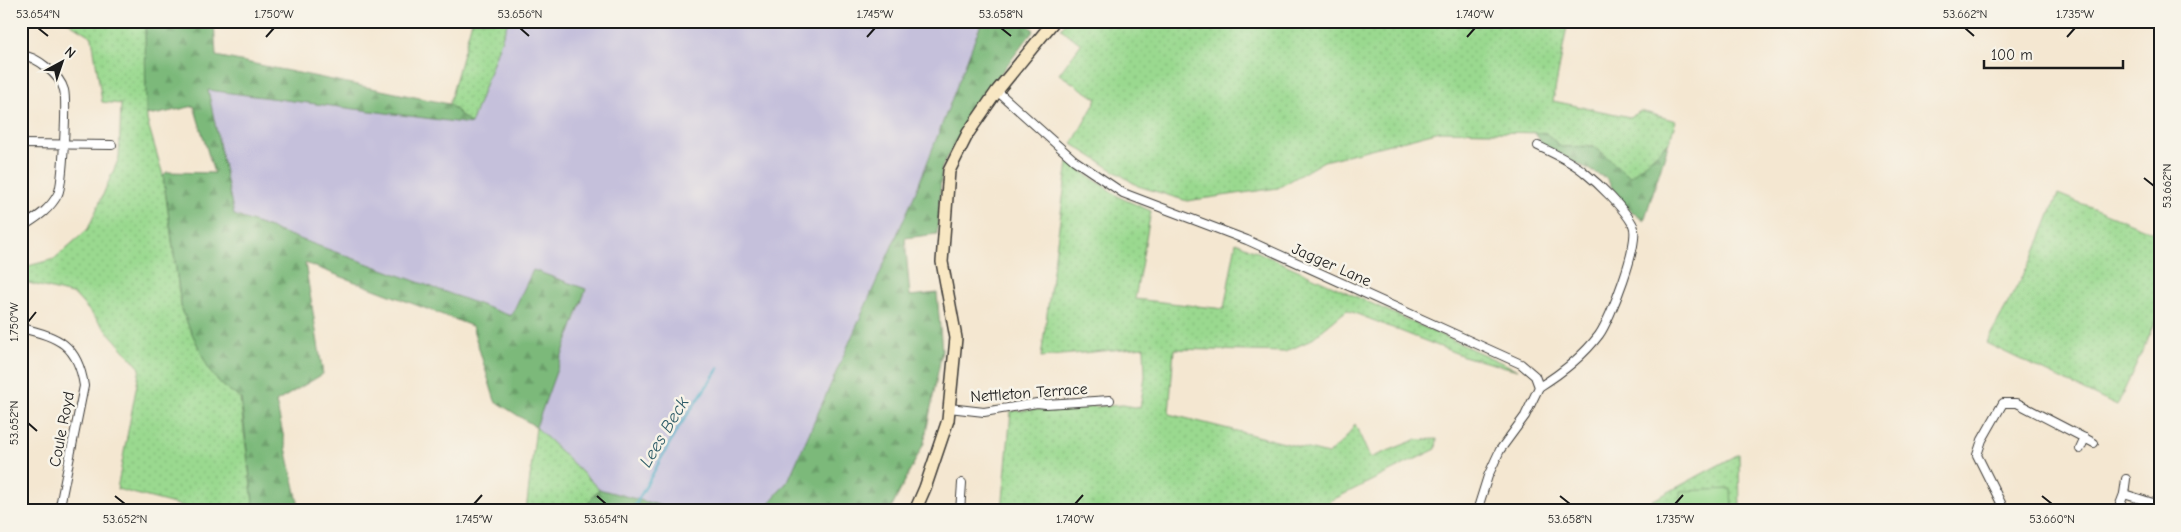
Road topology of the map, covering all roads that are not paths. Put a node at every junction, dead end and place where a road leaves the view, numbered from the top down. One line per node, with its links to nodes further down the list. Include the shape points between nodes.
1 (1054, 21): 3 (street)
2 (21, 55): 5 (street, via 48,67 64,90)
3 (997, 91): 10 (street, Jagger Lane, via 1074,160 1123,192 1246,240 1521,364 1535,376); 12 (street, via 968,133 949,171 942,262 956,338)
4 (21, 144): 5 (street)
5 (64, 145): 6 (street); 8 (street, via 59,192 47,211)
6 (112, 145)
7 (1538, 146): 10 (street, via 1584,172 1615,201 1633,225 1635,234 1625,276 1598,335 1560,375)
8 (21, 226)
9 (21, 328): 22 (street, Coule Royd, via 49,334 65,345 82,373 84,386)
10 (1539, 387): 24 (street, via 1524,416 1500,450)
11 (1110, 400): 12 (street, Nettleton Terrace, via 1036,403 984,412)
12 (950, 408): 21 (street)
13 (2085, 438): 14 (street); 15 (street); 25 (street, via 2017,402 2003,403 1977,455)
14 (2094, 443)
15 (2080, 449)
16 (2126, 479): 18 (street)
17 (962, 483): 23 (street)
18 (2124, 494): 19 (street); 20 (street)
19 (2160, 502)
20 (2119, 507)
21 (919, 510)
22 (59, 511)
23 (960, 511)
24 (1477, 511)
25 (2004, 511)

